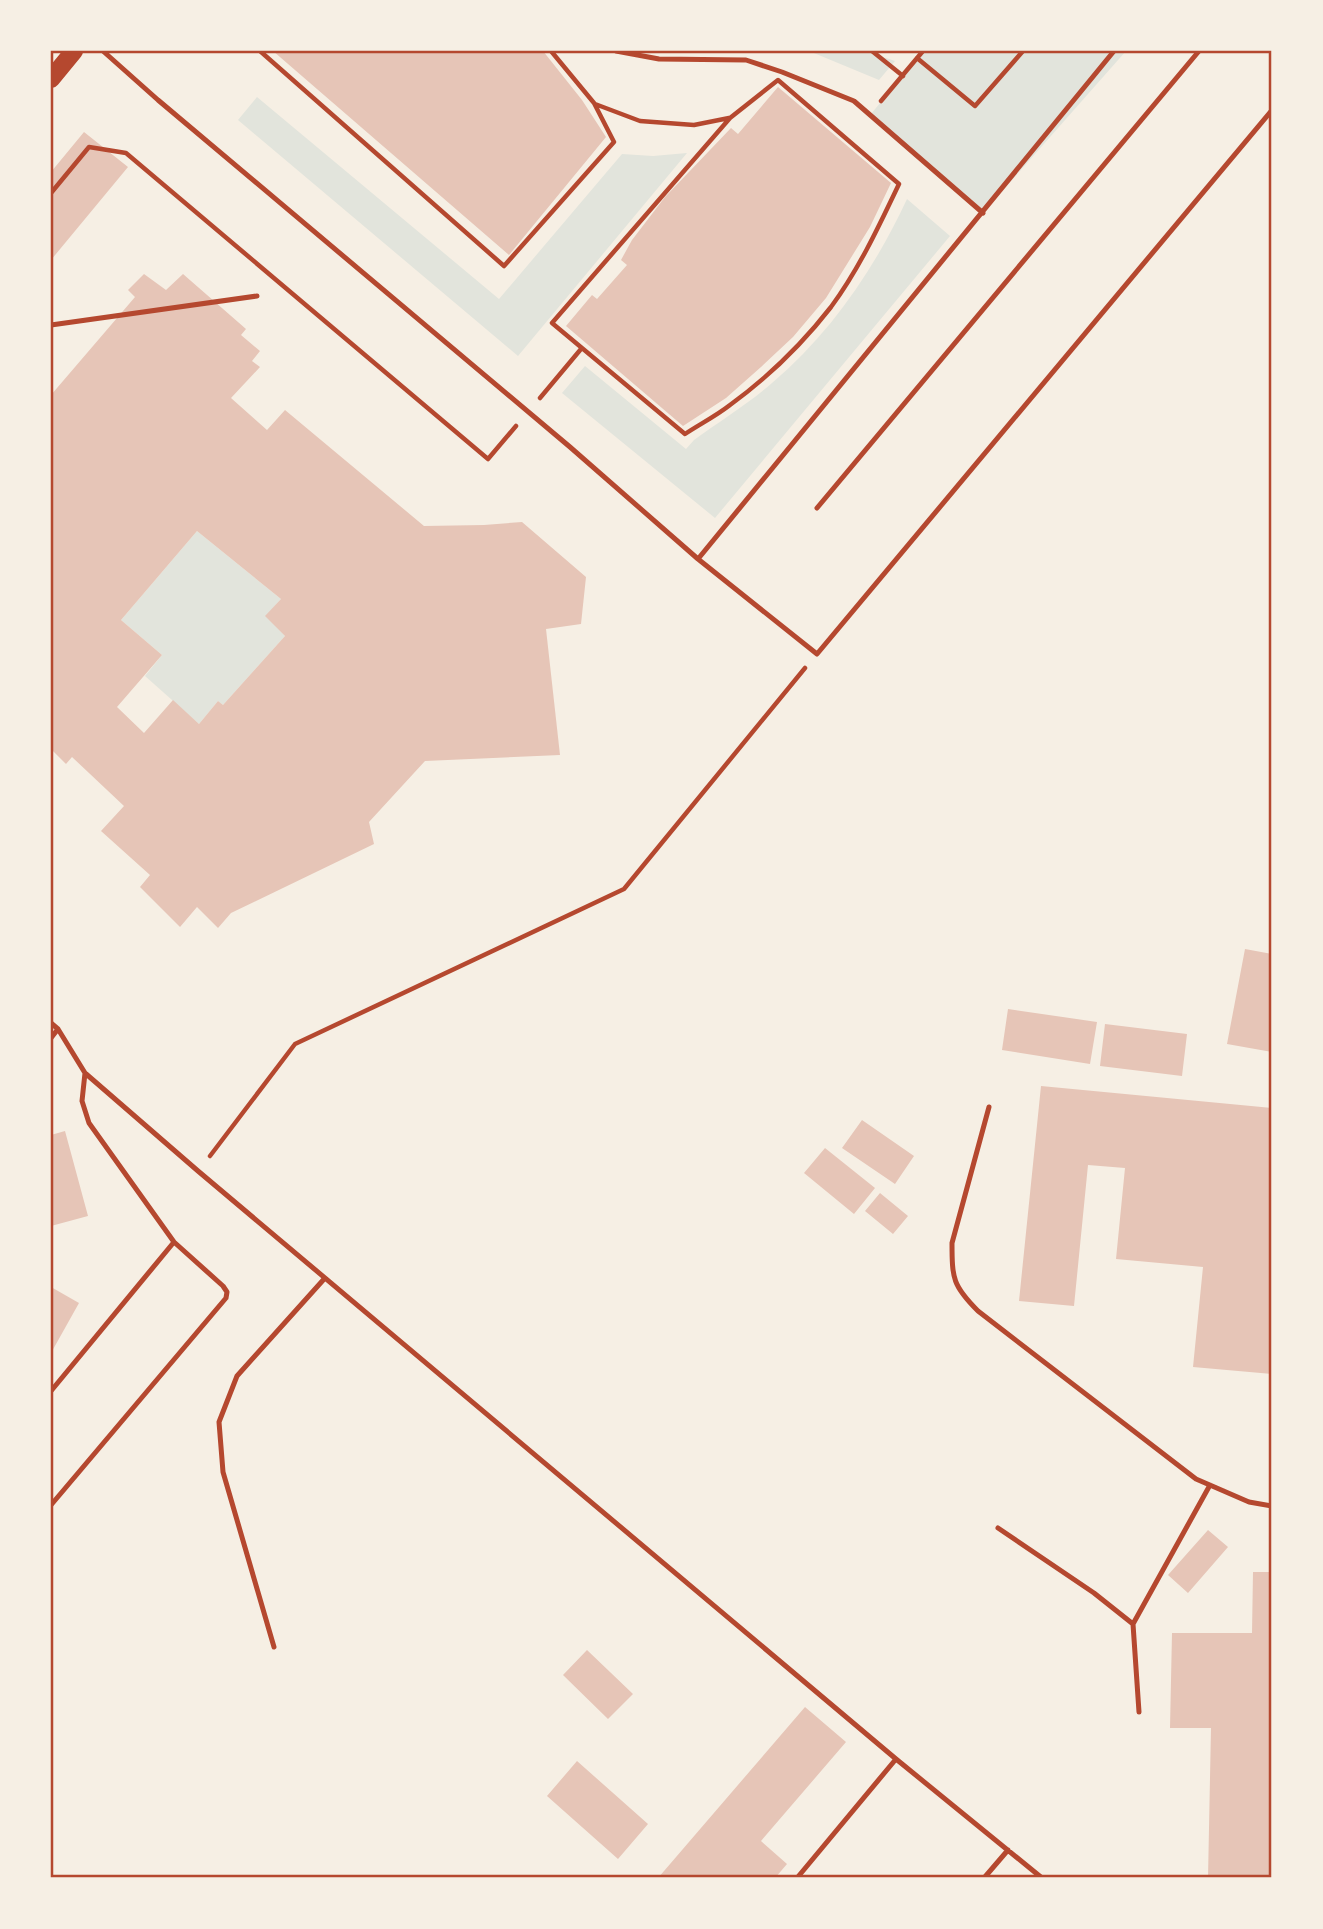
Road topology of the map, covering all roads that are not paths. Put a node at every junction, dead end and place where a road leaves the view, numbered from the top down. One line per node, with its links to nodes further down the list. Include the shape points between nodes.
1 (74, 51): 6 (main road)
2 (103, 51): 12 (lane)
3 (616, 51): 8 (lane, via 659,59 746,60 854,101)
4 (1114, 51): 8 (lane)
5 (1195, 52): 11 (lane)
6 (51, 79)
7 (1272, 110): 12 (lane, via 817,654)
8 (983, 213): 12 (lane)
9 (257, 296): 10 (lane)
10 (51, 325)
11 (817, 508)
12 (698, 559)
13 (51, 1023): 14 (lane)
14 (58, 1029): 15 (lane); 16 (lane)
15 (51, 1038)
16 (85, 1073): 18 (lane, via 82,1101 89,1123); 19 (lane)
17 (989, 1107): 21 (lane, via 952,1243 958,1291 1196,1479)
18 (174, 1242): 20 (lane); 22 (lane, via 223,1286 226,1298)
19 (325, 1278): 26 (lane, via 237,1376 219,1422 223,1472); 28 (lane)
20 (51, 1391)
21 (1210, 1485): 23 (lane, via 1248,1502); 25 (lane)
22 (51, 1506)
23 (1272, 1506)
24 (998, 1528): 25 (lane)
25 (1133, 1625): 27 (lane)
26 (274, 1647)
27 (1139, 1713)
28 (896, 1759): 29 (lane); 30 (lane)
29 (1008, 1850): 31 (lane); 32 (lane)
30 (797, 1878)
31 (984, 1878)
32 (1042, 1878)

